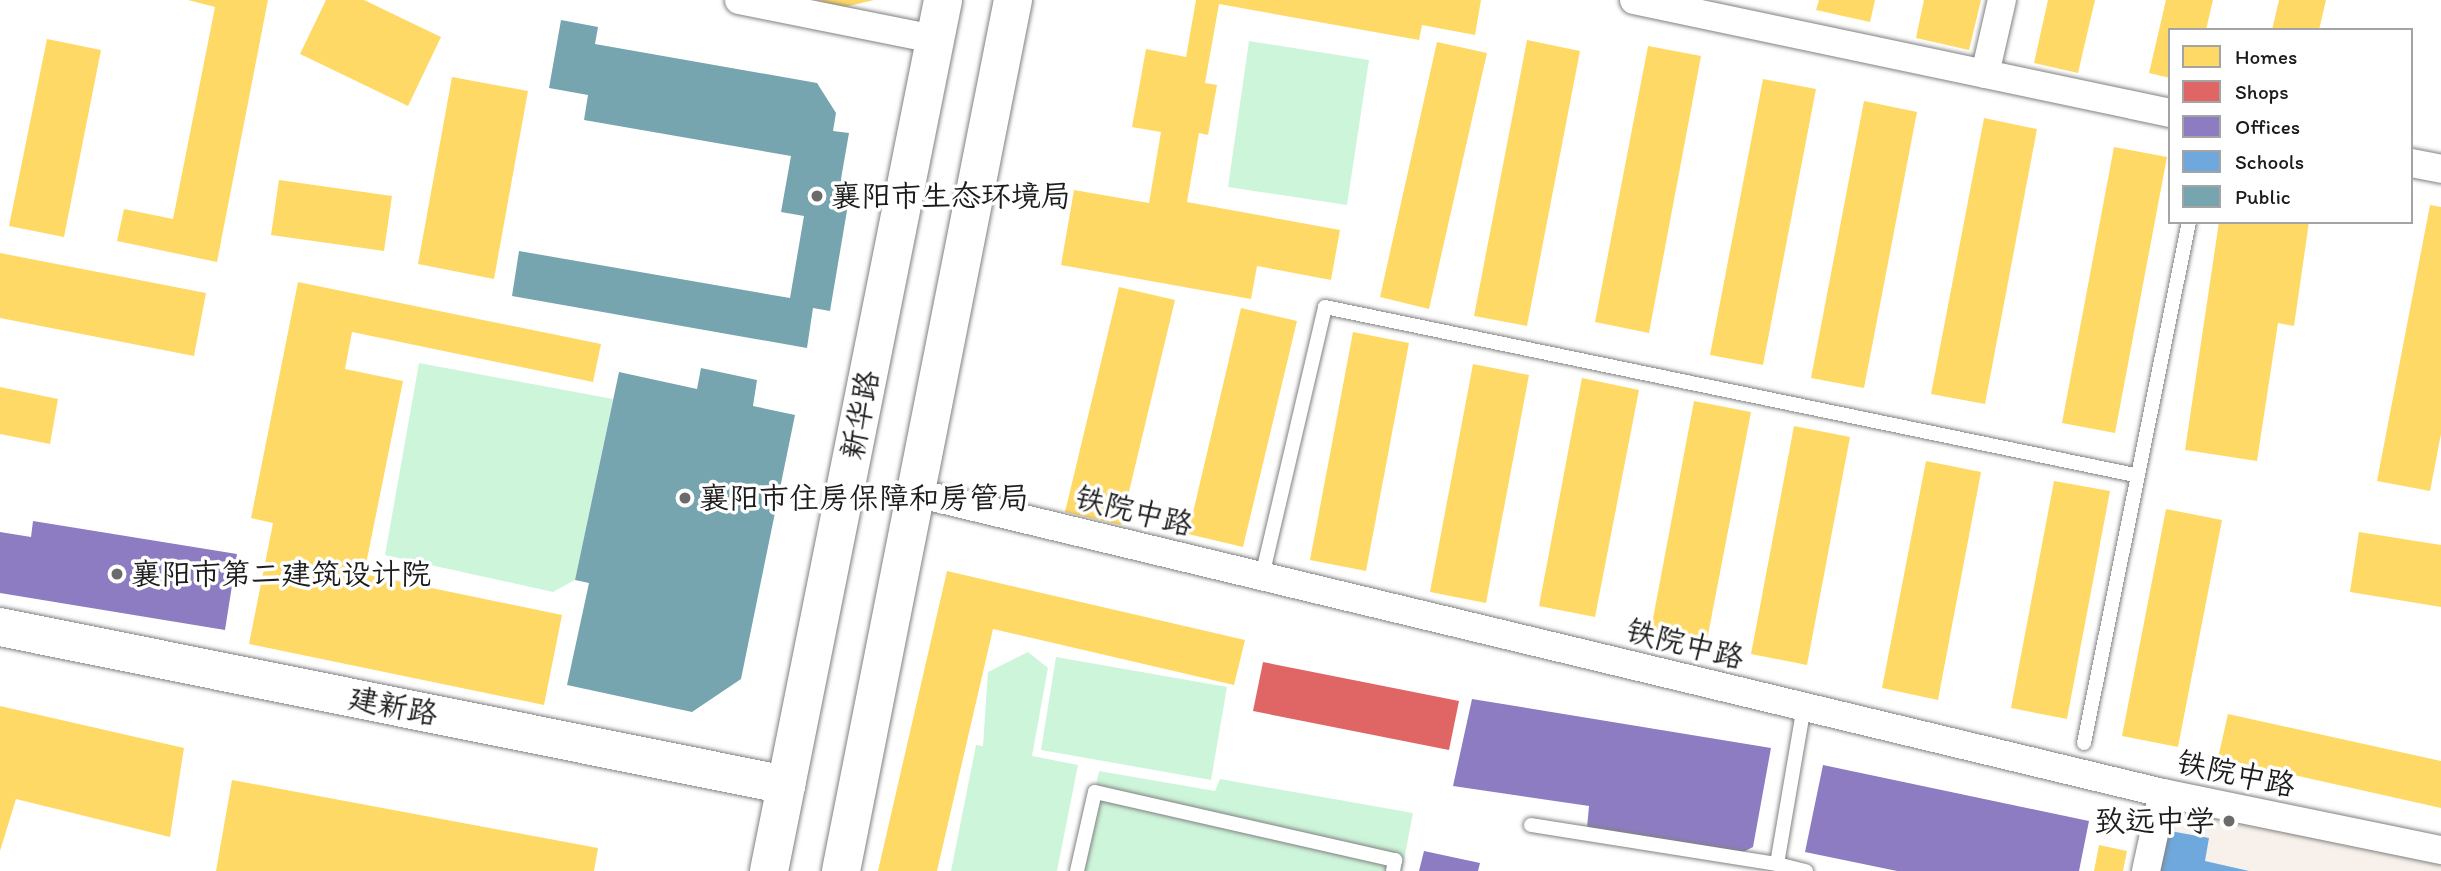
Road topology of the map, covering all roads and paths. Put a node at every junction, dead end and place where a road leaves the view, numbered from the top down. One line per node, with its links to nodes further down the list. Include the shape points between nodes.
1 (739, 0): 6 (street)
2 (943, 0): 6 (main road, 新华路)
3 (1013, 0): 13 (main road)
4 (1634, 0): 7 (street)
5 (2002, 0): 7 (street)
6 (935, 39): 18 (main road, 新华路)
7 (1985, 74): 8 (street)
8 (2168, 113)
9 (2413, 163): 10 (street)
10 (2441, 169)
11 (2189, 224): 12 (lane)
12 (2135, 475): 14 (lane, via 1325,307); 17 (lane)
13 (916, 493): 14 (street, 铁院中路); 24 (main road)
14 (1262, 576): 16 (street, 铁院中路)
15 (0, 627): 18 (main road, 建新路)
16 (1804, 706): 19 (street, 铁院中路); 22 (lane)
17 (2084, 743)
18 (786, 785): 23 (main road, 新华路)
19 (2163, 793): 21 (street, 铁院中路); 28 (street)
20 (1531, 825): 22 (lane)
21 (2441, 850)
22 (1777, 864): 27 (lane)
23 (769, 871)
24 (841, 871)
25 (1077, 871): 26 (lane, via 1095,792 1395,860)
26 (1393, 871)
27 (1806, 871)
28 (2146, 871)

